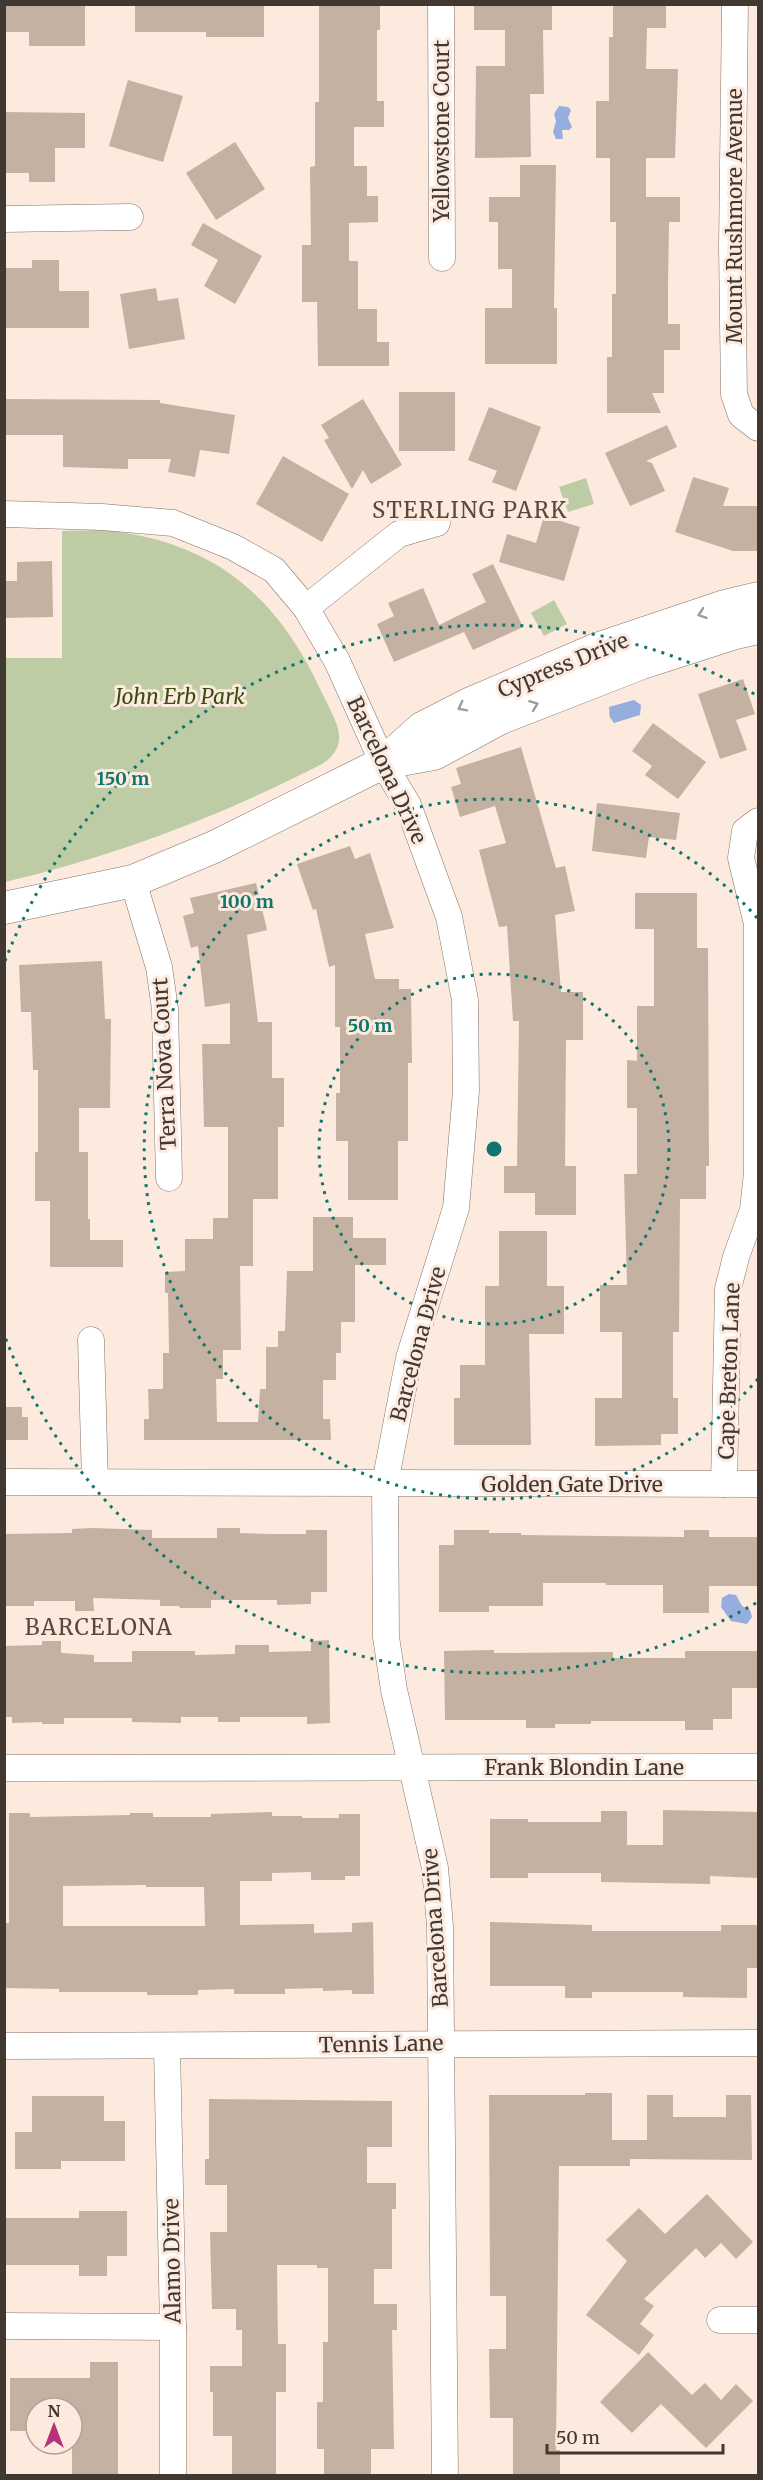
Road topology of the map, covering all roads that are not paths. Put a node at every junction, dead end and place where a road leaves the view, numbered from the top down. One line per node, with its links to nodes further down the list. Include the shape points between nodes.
1 (441, 4): 5 (street, Yellowstone Court)
2 (735, 4): 6 (street, Mount Rushmore Avenue, via 734,394 741,415)
3 (130, 217): 4 (street)
4 (4, 219)
5 (442, 258)
6 (754, 425)
7 (4, 514): 10 (street, Barcelona Drive, via 173,523 233,547 274,570)
8 (437, 523): 10 (street, via 399,534)
9 (759, 598): 12 (street, Cypress Drive, one-way to 12, via 597,649 469,704 422,728)
10 (306, 608): 12 (street, Barcelona Drive, via 337,661)
11 (759, 628): 12 (street, Cypress Drive, one-way to 11, via 434,754 501,718 632,667)
12 (383, 763): 14 (street, Cypress Drive, via 214,848); 20 (street, Barcelona Drive, via 408,805 449,917 465,1000 466,1091 456,1208 410,1358)
13 (752, 826): 21 (street, Cape Breton Lane, via 741,858 757,924 757,1173 753,1210 728,1289)
14 (133, 881): 15 (street, Cypress Drive); 16 (street, Terra Nova Court, via 159,967 165,1009)
15 (4, 908)
16 (169, 1178)
17 (91, 1340): 19 (street)
18 (4, 1482): 19 (street, Golden Gate Drive)
19 (95, 1482): 20 (street, Golden Gate Drive)
20 (384, 1484): 21 (street, Golden Gate Drive); 23 (street, Barcelona Drive, via 386,1637)
21 (724, 1484): 22 (street, Golden Gate Drive)
22 (759, 1484)
23 (410, 1767): 24 (street, Frank Blondin Lane); 25 (street, Frank Blondin Lane); 27 (street, Barcelona Drive, via 435,1868)
24 (759, 1767)
25 (4, 1768)
26 (759, 2043): 27 (street, Tennis Lane)
27 (442, 2044): 29 (street, Tennis Lane); 35 (street, Barcelona Drive)
28 (4, 2046): 29 (street, Tennis Lane)
29 (167, 2047): 33 (street, Alamo Drive)
30 (720, 2320): 31 (street)
31 (759, 2320)
32 (4, 2326): 33 (street)
33 (173, 2327): 34 (street, Alamo Drive)
34 (173, 2475)
35 (445, 2475)

